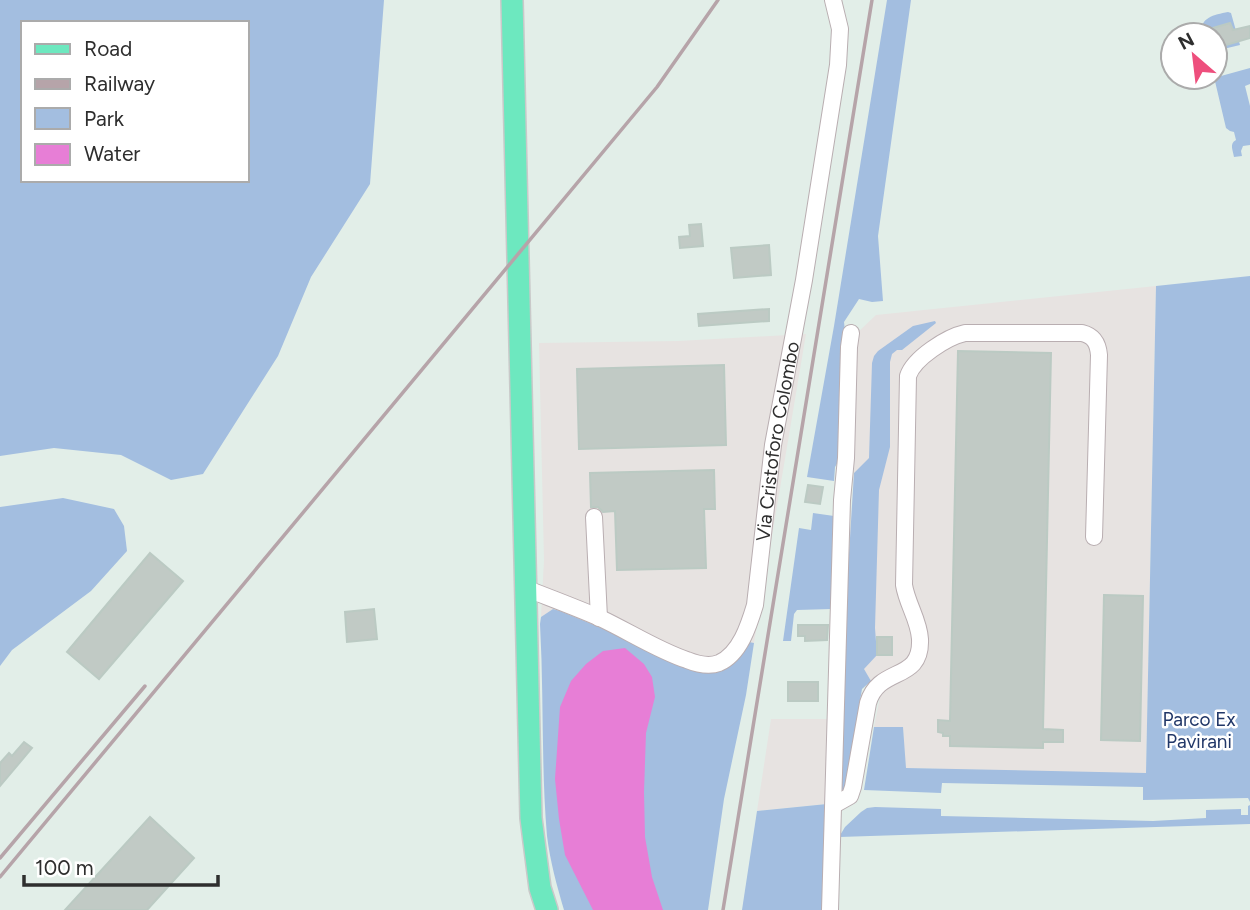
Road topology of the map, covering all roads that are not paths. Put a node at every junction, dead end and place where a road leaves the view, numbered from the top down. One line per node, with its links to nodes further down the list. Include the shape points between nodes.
1 (512, 0): 6 (main road)
2 (833, 0): 7 (street, Via Cristoforo Colombo, via 840,29 838,65 773,444 750,622 729,656 704,665)
3 (851, 333): 8 (street)
4 (594, 517): 7 (street)
5 (1094, 537): 8 (street, via 1098,355 1090,335 965,333 951,337 914,364 908,376 904,585 918,626 919,651 912,666 872,693 850,796)
6 (525, 588): 7 (street, Via Cristoforo Colombo); 9 (main road, via 531,818)
7 (599, 618)
8 (834, 805): 10 (street)
9 (547, 910)
10 (830, 910)

